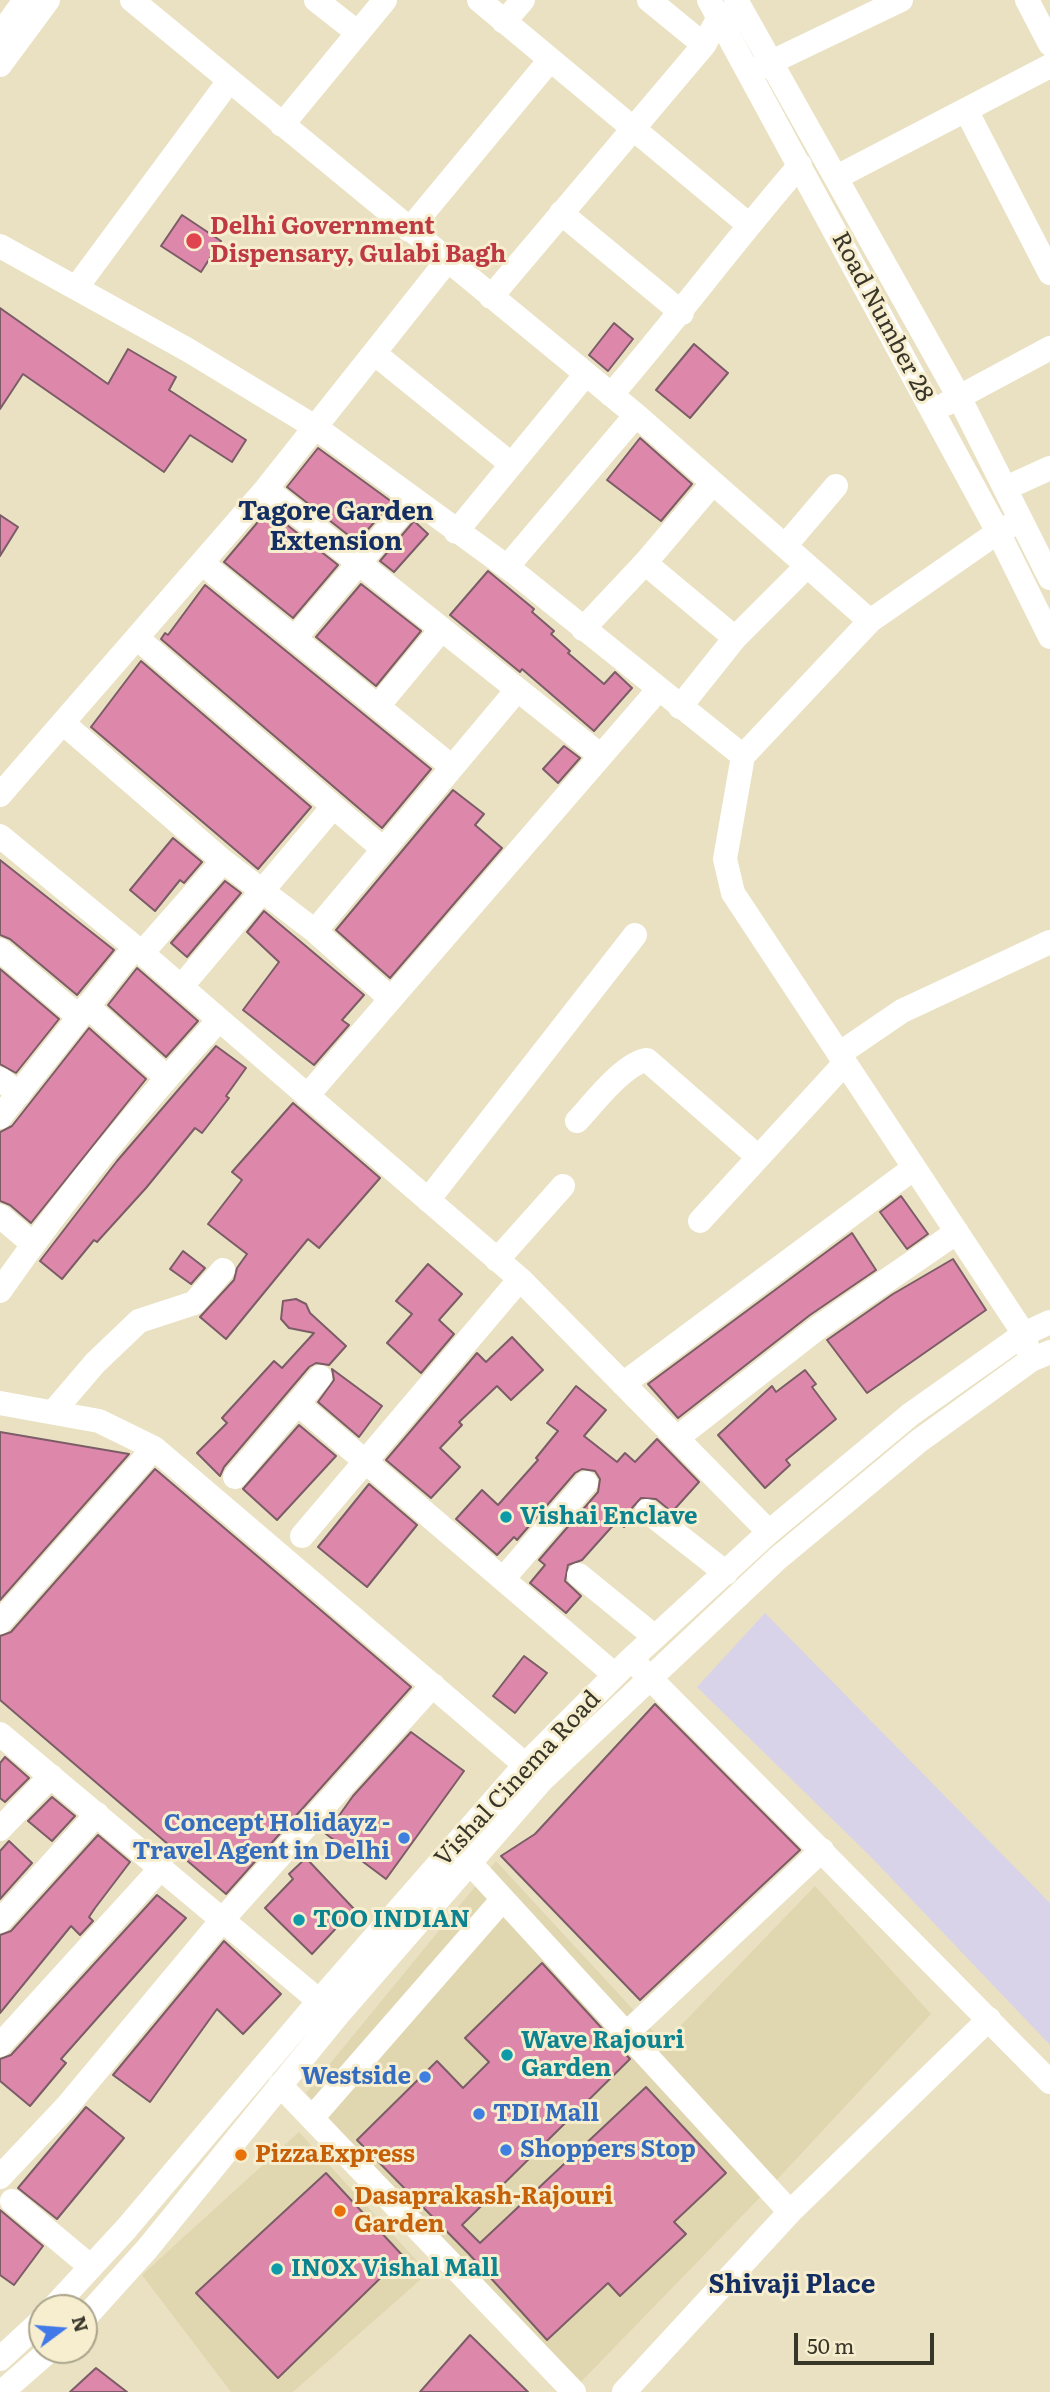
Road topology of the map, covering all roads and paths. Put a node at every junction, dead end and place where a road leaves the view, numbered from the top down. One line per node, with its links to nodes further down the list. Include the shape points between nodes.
1 (25, 0): 14 (street)
2 (48, 0): 19 (street)
3 (132, 0): 22 (street)
4 (316, 0): 13 (street)
5 (385, 0): 13 (street)
6 (479, 0): 12 (street)
7 (523, 0): 12 (street)
8 (649, 0): 16 (street)
9 (901, 0): 18 (street)
10 (1027, 0): 15 (street)
11 (721, 6): 16 (street); 18 (street, Road Number 28); 21 (street, Road Number 28)
12 (505, 22): 17 (street)
13 (358, 33): 24 (street)
14 (0, 35)
15 (1050, 44)
16 (704, 45): 25 (street)
17 (550, 60): 25 (street); 30 (street)
18 (771, 61): 21 (street); 27 (street, Road Number 28)
19 (0, 65)
20 (1050, 66): 23 (street)
21 (748, 73): 26 (street, Road Number 28)
22 (229, 81): 24 (street); 34 (street)
23 (966, 110): 27 (street); 33 (street)
24 (282, 125): 30 (street)
25 (632, 130): 28 (street); 29 (street)
26 (800, 165): 29 (street); 42 (street, Road Number 28)
27 (837, 177): 41 (street, Road Number 28)
28 (561, 213): 35 (street); 36 (street)
29 (749, 225): 36 (street)
30 (409, 230): 32 (street)
31 (0, 246): 34 (street)
32 (447, 261): 35 (street); 38 (street)
33 (1050, 273)
34 (76, 288): 44 (street, via 188,349)
35 (491, 296): 39 (street)
36 (682, 313): 40 (street)
37 (1050, 348): 41 (street)
38 (374, 353): 44 (street); 45 (street)
39 (586, 374): 40 (street); 45 (street)
40 (611, 395): 43 (street)
41 (959, 397): 42 (street); 49 (street, Road Number 28)
42 (933, 411): 54 (street, Road Number 28)
43 (636, 415): 47 (street); 60 (street)
44 (315, 427): 50 (street); 51 (street)
45 (511, 464): 53 (street)
46 (1050, 468): 49 (street)
47 (713, 483): 55 (street); 58 (street)
48 (836, 486): 55 (street)
49 (1006, 488): 52 (street, Road Number 28)
50 (266, 489): 56 (street); 57 (street)
51 (412, 501): 53 (street); 56 (street)
52 (1021, 520): 54 (street); 61 (street, Road Number 28)
53 (457, 532): 60 (street)
54 (998, 532): 62 (street); 65 (street, Road Number 28)
55 (785, 546): 59 (street)
56 (358, 561): 64 (street); 67 (street)
57 (202, 563): 66 (street); 67 (street)
58 (645, 563): 63 (street); 68 (street)
59 (807, 566): 62 (street); 68 (street)
60 (507, 567): 63 (street)
61 (1050, 578)
62 (870, 621): 75 (street)
63 (583, 629): 70 (street)
64 (441, 630): 69 (street); 71 (street)
65 (1050, 636)
66 (137, 638): 73 (street); 78 (street)
67 (295, 638): 71 (street)
68 (735, 638): 72 (street)
69 (517, 690): 74 (street); 76 (street)
70 (658, 690): 72 (street); 74 (street)
71 (378, 706): 76 (street)
72 (680, 708): 75 (street)
73 (63, 723): 77 (street); 81 (street)
74 (601, 756): 89 (street)
75 (743, 756): 92 (street, via 725,859 733,893)
76 (452, 767): 80 (street)
77 (0, 795)
78 (333, 807): 80 (street); 82 (street)
79 (0, 836): 87 (street)
80 (383, 849): 83 (street)
81 (223, 861): 82 (street); 87 (street)
82 (263, 891): 83 (street); 88 (street)
83 (315, 931): 89 (street)
84 (635, 935): 101 (street)
85 (1050, 942): 92 (street, via 902,1011)
86 (0, 950): 90 (street)
87 (138, 950): 88 (street); 90 (street)
88 (181, 987): 91 (street)
89 (390, 998): 95 (street)
90 (82, 1011): 93 (street); 94 (street)
91 (219, 1020): 93 (street); 95 (street)
92 (842, 1058): 98 (street); 99 (street)
93 (166, 1077): 105 (street)
94 (9, 1086): 96 (street)
95 (307, 1096): 101 (street)
96 (0, 1117)
97 (577, 1121): 98 (street, via 624,1072 637,1061 647,1060)
98 (757, 1156): 103 (street)
99 (914, 1168): 104 (street); 114 (street)
100 (563, 1186): 106 (street)
101 (428, 1200): 106 (street)
102 (0, 1216): 105 (street)
103 (700, 1221)
104 (957, 1232): 111 (street); 118 (street, via 819,1326)
105 (33, 1244): 109 (street)
106 (497, 1260): 108 (street)
107 (223, 1270): 117 (street, via 194,1303 139,1321)
108 (520, 1279): 114 (street); 120 (street)
109 (1, 1289)
110 (1050, 1322): 111 (street, Vishal Cinema Road)
111 (1024, 1334): 112 (street); 124 (street, Vishal Cinema Road, via 911,1414)
112 (1040, 1356): 132 (street, Vishal Cinema Road, via 888,1466 777,1559)
113 (320, 1377): 116 (street)
114 (624, 1384): 118 (street)
115 (0, 1403): 117 (street)
116 (298, 1404): 120 (street); 121 (street)
117 (54, 1411): 119 (street, via 99,1422)
118 (677, 1438): 124 (street)
119 (155, 1448): 129 (street); 133 (street)
120 (365, 1462): 125 (street); 128 (street)
121 (235, 1477)
122 (586, 1483): 128 (street)
123 (647, 1511): 126 (street)
124 (769, 1532): 126 (street, Vishal Cinema Road)
125 (302, 1536)
126 (726, 1573): 130 (street, Vishal Cinema Road)
127 (579, 1575): 130 (street)
128 (503, 1579): 131 (street)
129 (0, 1622)
130 (655, 1637): 131 (street, Vishal Cinema Road)
131 (623, 1668): 132 (street); 135 (street, Vishal Cinema Road)
132 (650, 1676): 135 (street, Vishal Cinema Road); 139 (street)
133 (433, 1685): 135 (street); 143 (street)
134 (0, 1734): 136 (street)
135 (534, 1772): 140 (street, Vishal Cinema Road); 145 (street, Vishal Cinema Road)
136 (51, 1776): 137 (street); 138 (street)
137 (97, 1814): 141 (street); 144 (street)
138 (0, 1829)
139 (822, 1850): 146 (street); 147 (street)
140 (470, 1863): 142 (street); 145 (street, Vishal Cinema Road)
141 (162, 1867): 143 (street); 148 (street)
142 (503, 1899): 147 (street); 151 (street)
143 (223, 1919): 145 (street); 152 (street, via 68,2105)
144 (0, 1921)
145 (328, 2009): 150 (street, Vishal Cinema Road); 155 (street, Vishal Cinema Road)
146 (989, 2020): 149 (street); 154 (street)
147 (626, 2034): 154 (street)
148 (0, 2045)
149 (1050, 2081)
150 (280, 2085): 151 (street); 156 (street, Vishal Cinema Road)
151 (312, 2118): 164 (street)
152 (0, 2177)
153 (12, 2201): 157 (street)
154 (790, 2212): 165 (street)
155 (126, 2229): 156 (street); 157 (street, Vishal Cinema Road)
156 (147, 2249): 159 (street, Vishal Cinema Road)
157 (90, 2267): 158 (street, Vishal Cinema Road)
158 (66, 2294)
159 (98, 2303)
160 (28, 2333): 161 (street)
161 (0, 2359)
162 (34, 2364): 163 (street)
163 (2, 2392)
164 (573, 2392)
165 (624, 2392)

